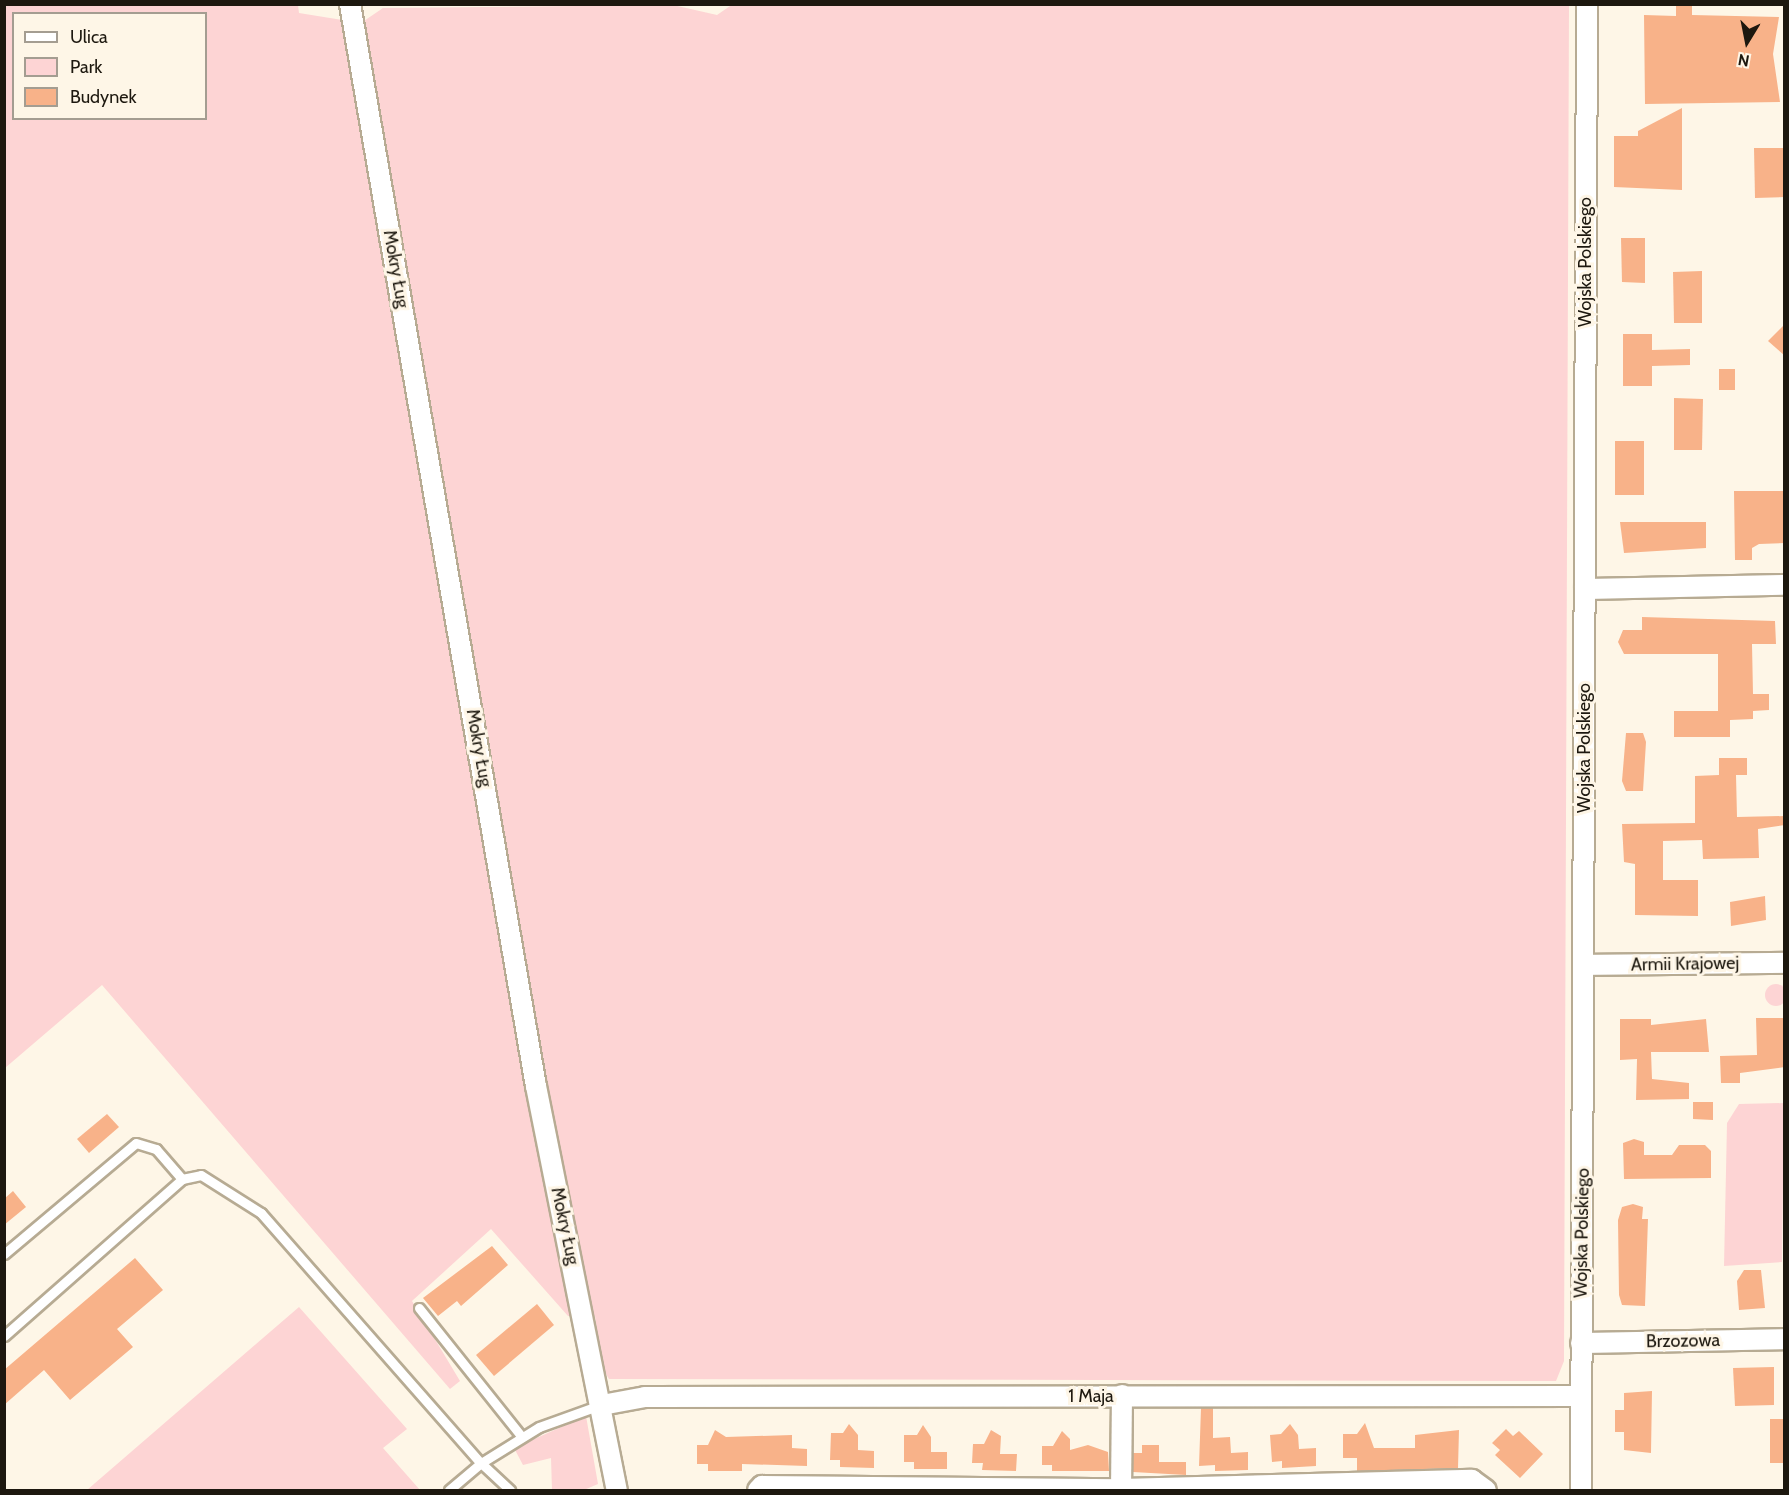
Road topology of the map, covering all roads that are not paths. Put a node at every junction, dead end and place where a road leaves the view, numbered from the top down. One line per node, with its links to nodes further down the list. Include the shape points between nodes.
1 (350, 4): 15 (street, Mokry Ług, via 536,1086)
2 (1587, 4): 4 (street, Wojska Polskiego)
3 (1785, 585): 4 (street)
4 (1585, 589): 6 (street, Wojska Polskiego)
5 (1785, 963): 6 (street, Armii Krajowej)
6 (1585, 965): 12 (street, Wojska Polskiego)
7 (182, 1179): 8 (lane, via 156,1149 136,1143); 10 (lane); 17 (lane, via 210,1177 261,1213)
8 (4, 1254)
9 (419, 1308): 16 (lane)
10 (4, 1336)
11 (1785, 1339): 12 (street, Brzozowa)
12 (1581, 1343): 14 (street, Wojska Polskiego)
13 (1122, 1395): 14 (street, 1 Maja); 15 (street, 1 Maja, via 645,1397); 20 (street)
14 (1581, 1396): 25 (street, Wojska Polskiego)
15 (602, 1405): 16 (lane); 22 (street, Mokry Ług)
16 (522, 1437): 17 (lane)
17 (481, 1463): 19 (lane); 21 (lane)
18 (1344, 1486): 20 (street); 24 (street, via 1472,1480)
19 (506, 1489)
20 (1121, 1490): 23 (street, via 762,1486)
21 (449, 1491)
22 (617, 1491)
23 (758, 1491)
24 (1486, 1491)
25 (1581, 1491)

